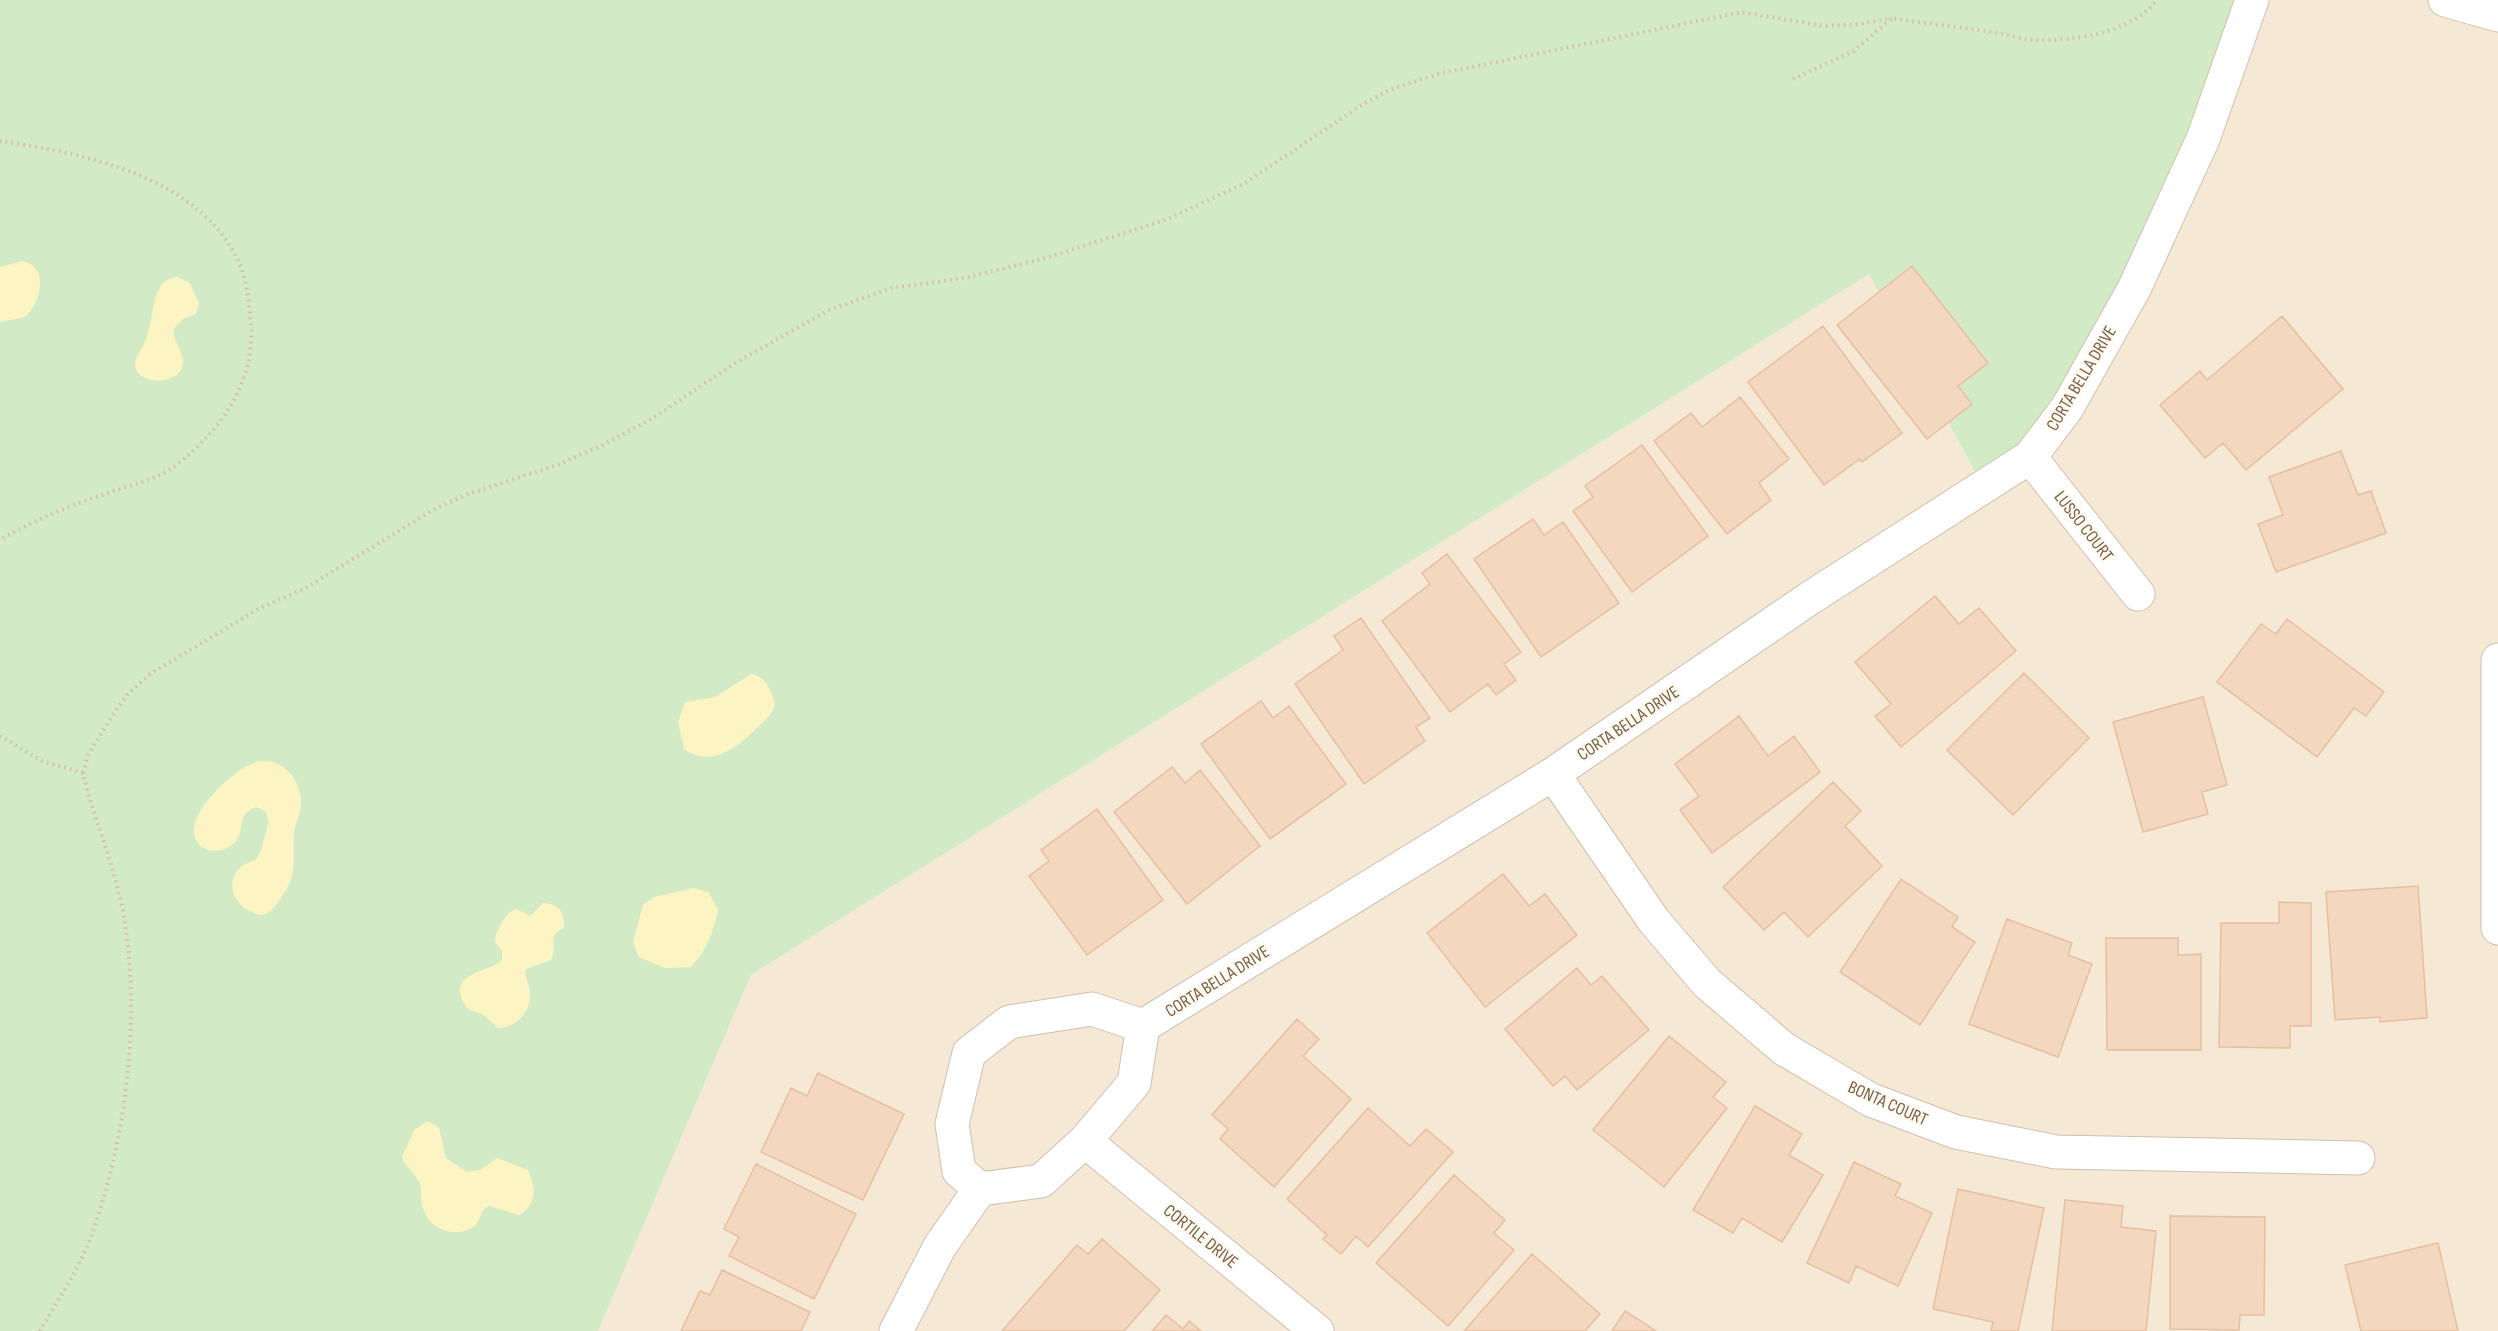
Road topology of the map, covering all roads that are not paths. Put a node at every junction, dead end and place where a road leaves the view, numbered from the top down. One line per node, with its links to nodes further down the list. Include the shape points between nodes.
1 (2252, 0): 4 (street, CORTA BELLA DRIVE, via 2203,139 2134,289 2067,408)
2 (2445, 0): 3 (street)
3 (2498, 15)
4 (2030, 457): 5 (street, LUSSO COURT); 7 (street, CORTA BELLA DRIVE, via 1810,598)
5 (2138, 594)
6 (2498, 660): 8 (street)
7 (1553, 774): 9 (street, CORTA BELLA DRIVE); 11 (street, BONTA COURT, via 1654,921 1707,983 1784,1048 1871,1100 1956,1132 2056,1152)
8 (2498, 928)
9 (1143, 1026): 10 (street, via 1134,1083); 12 (street, via 1092,1009 1010,1022 969,1053 952,1125 959,1171)
10 (1085, 1141): 12 (street, via 1041,1181); 14 (street, CORTILE DRIVE)
11 (2358, 1158)
12 (980, 1189): 13 (street, via 940,1246)
13 (896, 1331)
14 (1317, 1331)

